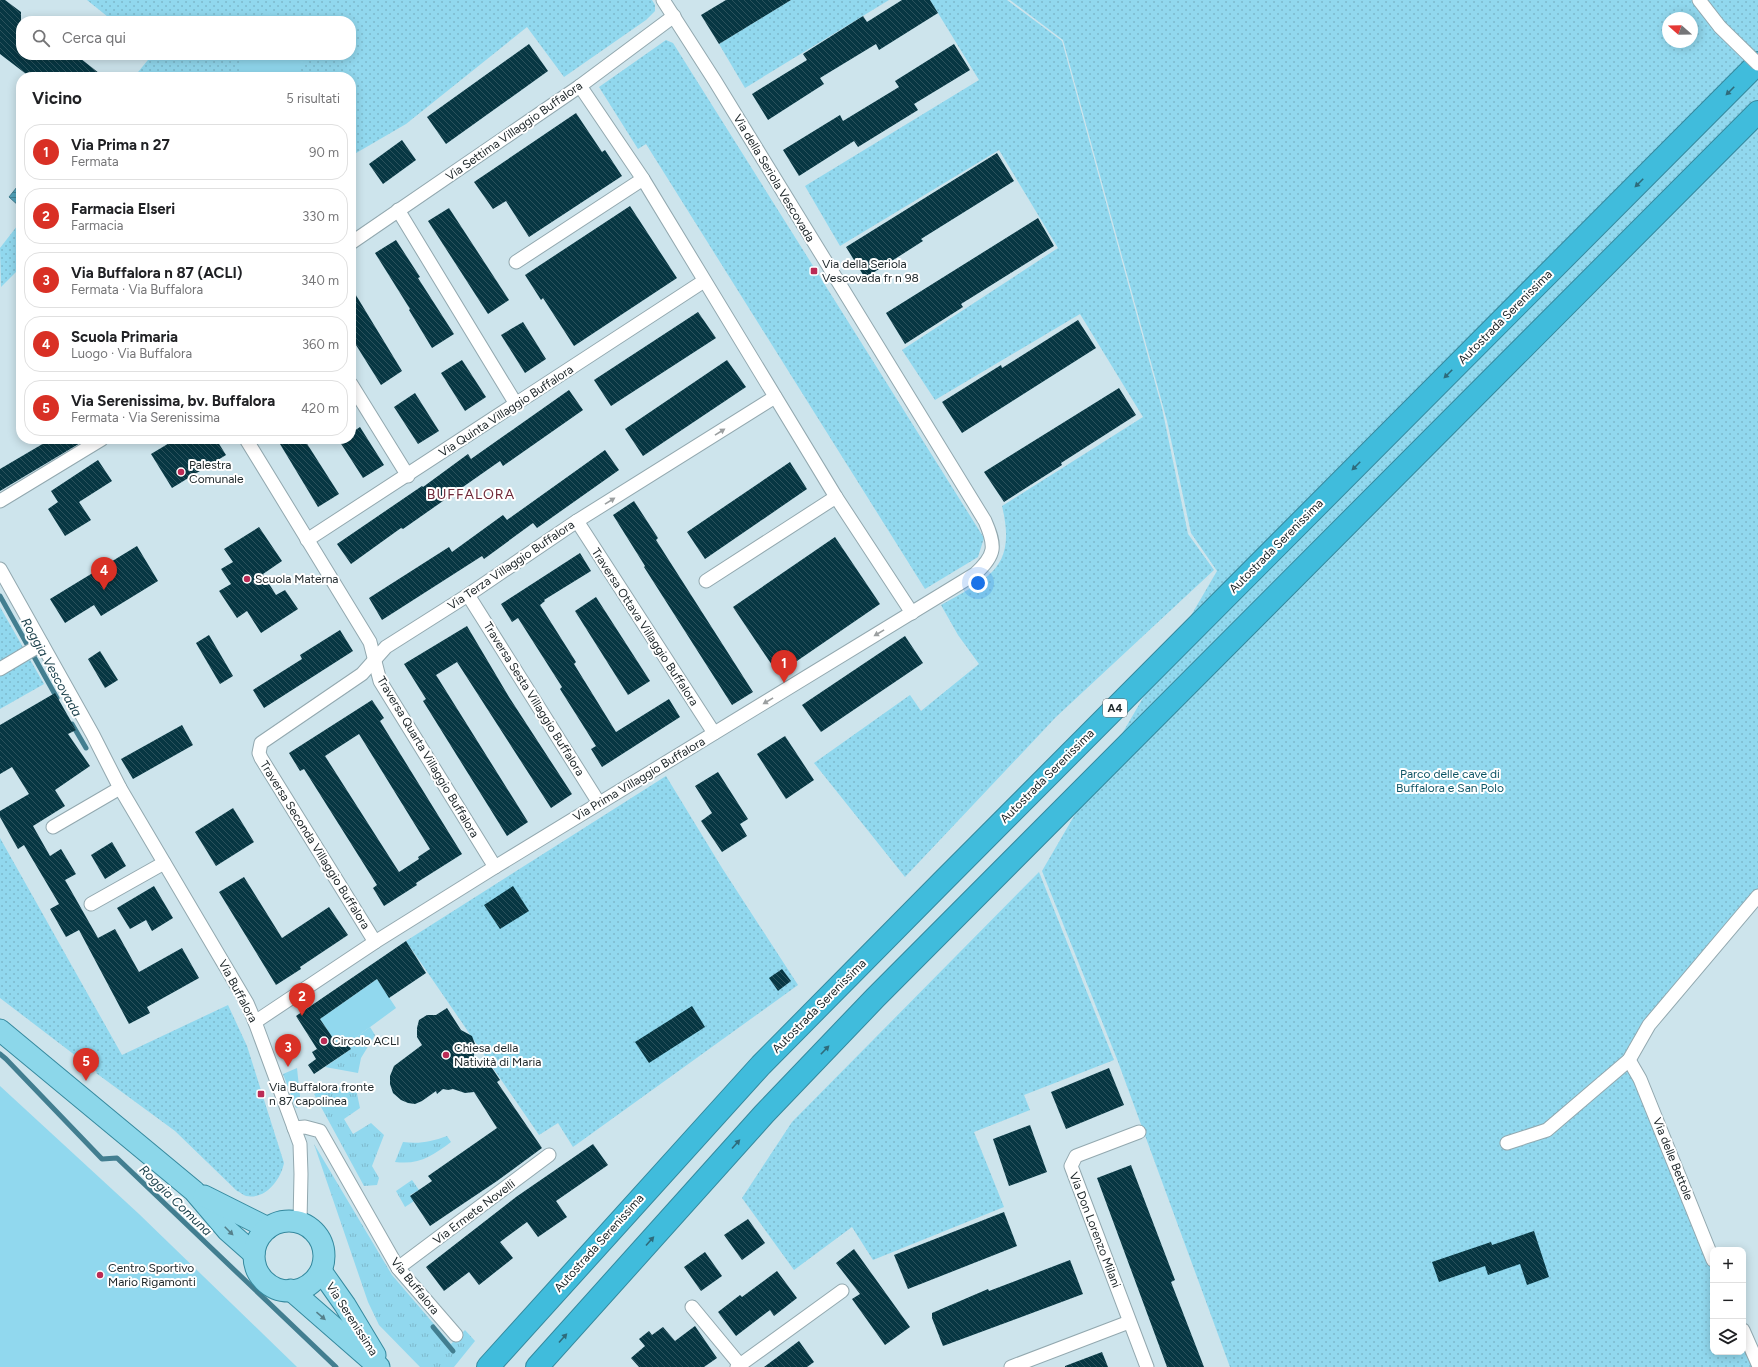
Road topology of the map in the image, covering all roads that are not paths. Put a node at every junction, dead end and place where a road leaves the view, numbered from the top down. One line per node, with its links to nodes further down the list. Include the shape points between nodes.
1 (663, 0): 3 (street, Via della Seriola Vescovada)
2 (1700, 0): 4 (street, bridge, via 1720,27)
3 (674, 16): 5 (street, Via Settima Villaggio Buffalora); 21 (street, Via della Seriola Vescovada)
4 (1758, 64): 64 (highway, Autostrada Serenissima / A4, one-way to 64, via 761,1065)
5 (580, 86): 7 (street); 8 (street, Via Settima Villaggio Buffalora)
6 (1758, 112): 65 (highway, one-way to 6, via 764,1114 875,998)
7 (643, 179): 10 (street); 11 (street)
8 (398, 210): 9 (street, Via Settima Villaggio Buffalora); 14 (street)
9 (356, 239)
10 (516, 262)
11 (704, 282): 13 (street); 14 (street, Via Quinta Villaggio Buffalora)
12 (356, 392): 17 (street)
13 (775, 397): 18 (street); 20 (street, Via Terza Villaggio Buffalora, one-way to 13)
14 (516, 404): 17 (street, Via Quinta Villaggio Buffalora)
15 (94, 444): 19 (street)
16 (249, 444): 22 (street, Traversa Quarta Villaggio Buffalora)
17 (408, 476): 22 (street, Via Quinta Villaggio Buffalora)
18 (836, 497): 24 (street); 26 (street)
19 (0, 500)
20 (577, 521): 25 (street, Via Terza Villaggio Buffalora); 30 (street, Traversa Ottava Villaggio Buffalora)
21 (985, 521): 26 (street, Via Prima Villaggio Buffalora, via 992,539 992,552 986,564 975,574)
22 (307, 540): 28 (street, Traversa Quarta Villaggio Buffalora, via 370,642)
23 (2, 578): 27 (street, Via Buffalora)
24 (706, 581)
25 (468, 595): 28 (street, Via Terza Villaggio Buffalora, via 386,647); 33 (street, Traversa Sesta Villaggio Buffalora)
26 (912, 613): 30 (street, Via Prima Villaggio Buffalora, one-way to 30)
27 (42, 644): 29 (street); 32 (street, Via Buffalora)
28 (374, 661): 31 (street, Via Terza Villaggio Buffalora, via 362,674 265,739); 36 (street, Traversa Quarta Villaggio Buffalora, via 380,681)
29 (0, 669)
30 (714, 734): 33 (street, Via Prima Villaggio Buffalora)
31 (259, 748): 39 (street, Traversa Seconda Villaggio Buffalora, via 261,758)
32 (120, 788): 34 (street); 35 (street, Via Buffalora)
33 (599, 803): 36 (street, Via Prima Villaggio Buffalora)
34 (53, 827)
35 (164, 863): 38 (street); 40 (street, Via Buffalora, via 247,1002)
36 (494, 867): 39 (street, Via Prima Villaggio Buffalora)
37 (1758, 896): 42 (street, via 1649,1026)
38 (91, 904)
39 (375, 942): 40 (street, Via Prima Villaggio Buffalora)
40 (255, 1022): 43 (street, Via Buffalora)
41 (0, 1030): 47 (main road, Via Serenissima)
42 (1629, 1060): 45 (street, via 1548,1130); 50 (street, Via delle Bettole, via 1640,1079)
43 (294, 1128): 48 (street, Via Buffalora, via 300,1144); 52 (street, Via Buffalora, via 305,1127 320,1131)
44 (1139, 1132): 57 (street, Via Don Lorenzo Milani, via 1076,1156 1071,1166)
45 (1507, 1143)
46 (549, 1155): 52 (street, Via Ermete Novelli)
47 (194, 1191): 49 (main road, Via Serenissima); 51 (main road, Via Serenissima, one-way to 51, via 228,1230)
48 (300, 1222): 49 (main road, via 276,1223); 53 (main road, Via Serenissima, via 319,1236 324,1260)
49 (268, 1228): 51 (main road, via 256,1244)
50 (1710, 1253)
51 (254, 1254): 54 (main road, Via Serenissima, via 255,1263 265,1280 273,1286)
52 (398, 1268): 58 (street, Via Buffalora)
53 (320, 1271): 54 (main road, Via Serenissima, via 313,1281 303,1288); 63 (main road, Via Serenissima)
54 (291, 1290): 62 (main road, Via Serenissima, one-way to 62)
55 (842, 1291): 61 (street)
56 (692, 1307): 61 (street)
57 (1130, 1322): 66 (street); 67 (street, Via Don Lorenzo Milani)
58 (456, 1335)
59 (1746, 1337): 60 (street)
60 (1758, 1364)
61 (738, 1366)
62 (379, 1367)
63 (383, 1367)
64 (488, 1367)
65 (537, 1367)
66 (1011, 1367)
67 (1147, 1367)

